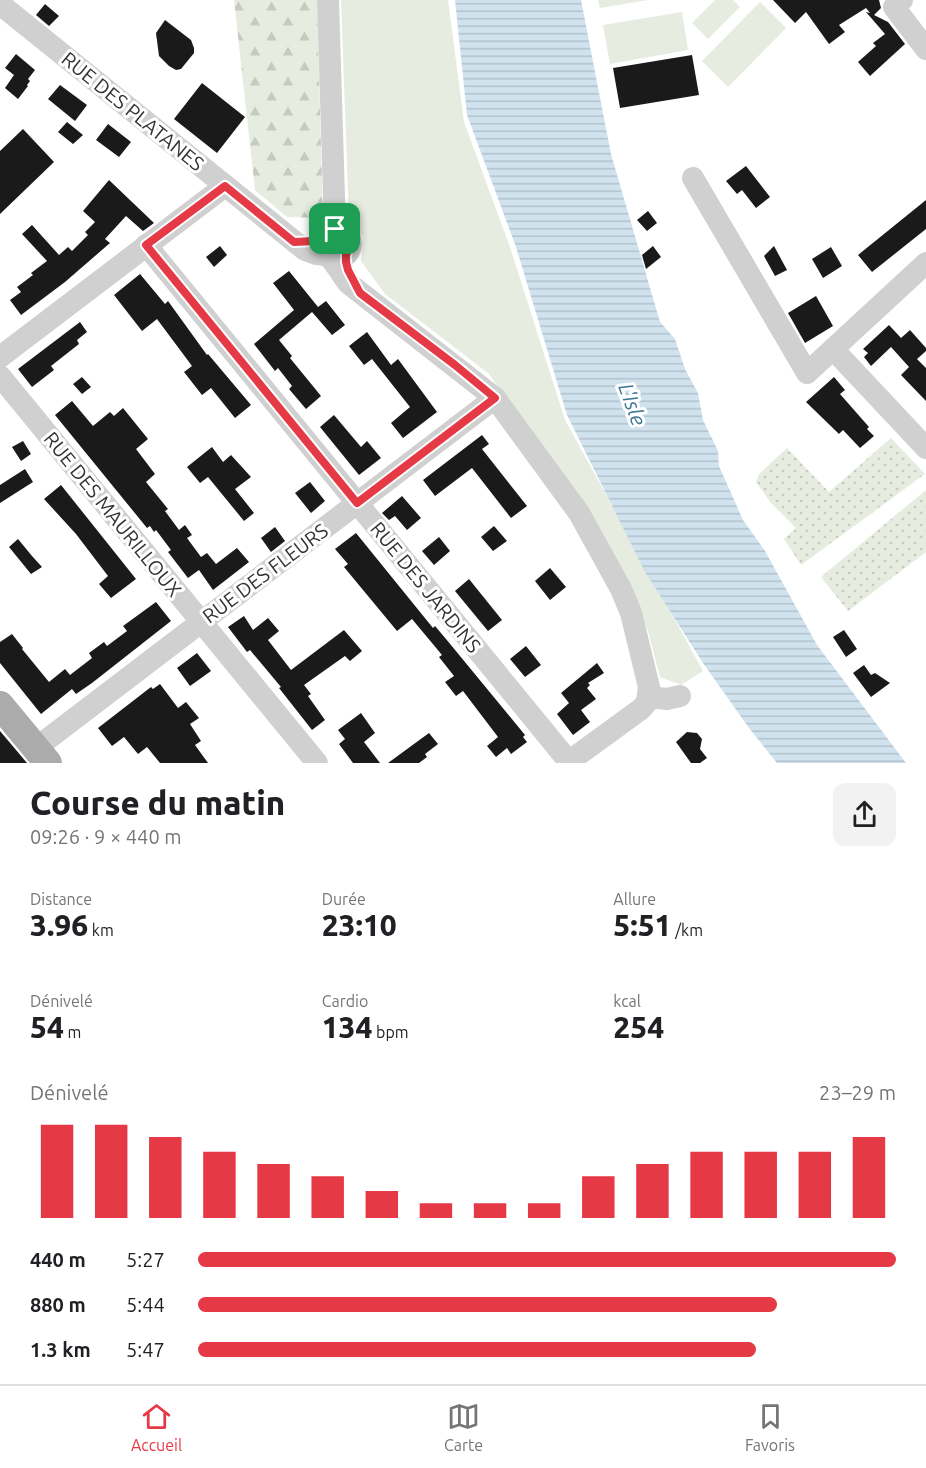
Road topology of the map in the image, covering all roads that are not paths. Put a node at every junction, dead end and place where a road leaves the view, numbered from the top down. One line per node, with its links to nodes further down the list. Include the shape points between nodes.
1 (328, 0): 8 (street)
2 (0, 4): 6 (street, RUE DES PLATANES)
3 (898, 4): 4 (street)
4 (926, 49)
5 (693, 177): 10 (street, via 807,373)
6 (225, 186): 7 (street); 8 (street, RUE DES PLATANES, via 294,242 314,241)
7 (146, 245): 11 (street); 15 (street, RUE DES JARDINS)
8 (332, 247): 13 (street, via 348,283)
9 (926, 263): 10 (street)
10 (833, 349): 14 (street)
11 (0, 357)
12 (0, 376): 16 (street, RUE DES MAURILLOUX)
13 (495, 398): 15 (street, RUE DES FLEURS); 18 (street, via 579,513 621,589 636,628)
14 (926, 448)
15 (357, 503): 16 (street, RUE DES FLEURS); 22 (street, RUE DES JARDINS)
16 (201, 622): 20 (street, RUE DES FLEURS); 21 (street, RUE DES MAURILLOUX)
17 (680, 696): 18 (street)
18 (649, 697): 22 (street, via 641,709)
19 (0, 705): 20 (main road)
20 (42, 756)
21 (317, 763)
22 (569, 763)

